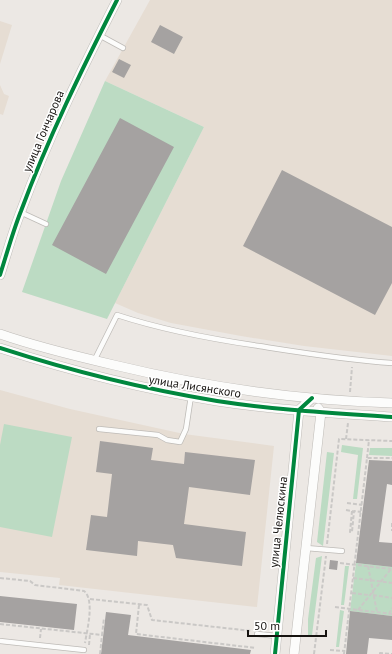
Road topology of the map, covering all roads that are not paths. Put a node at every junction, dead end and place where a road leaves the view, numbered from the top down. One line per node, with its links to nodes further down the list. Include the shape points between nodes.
1 (117, 0): 2 (street, улица Гончарова)
2 (99, 34): 3 (lane); 4 (street, улица Гончарова, via 70,93)
3 (123, 48)
4 (20, 212): 5 (lane); 6 (street, улица Гончарова)
5 (46, 224)
6 (0, 275)
7 (0, 334): 9 (street, улица Лисянского)
8 (0, 348): 11 (street, улица Лисянского, via 51,365 145,388)
9 (94, 361): 10 (lane, via 117,315 151,326 233,342 343,360); 12 (street, улица Лисянского, via 219,386)
10 (392, 363)
11 (191, 396): 14 (street, улица Лисянского); 17 (lane, via 186,428 180,442 167,440 158,435)
12 (312, 398): 13 (street, улица Лисянского); 14 (street); 15 (street)
13 (392, 403)
14 (299, 410): 15 (street, улица Лисянского); 21 (street, улица Челюскина)
15 (321, 412): 16 (street, улица Лисянского); 18 (street)
16 (392, 417)
17 (99, 429)
18 (306, 548): 19 (lane); 25 (street)
19 (342, 551)
20 (258, 633): 21 (lane)
21 (277, 636): 24 (street, улица Челюскина)
22 (0, 641): 23 (lane)
23 (84, 650)
24 (275, 654)
25 (294, 654)

